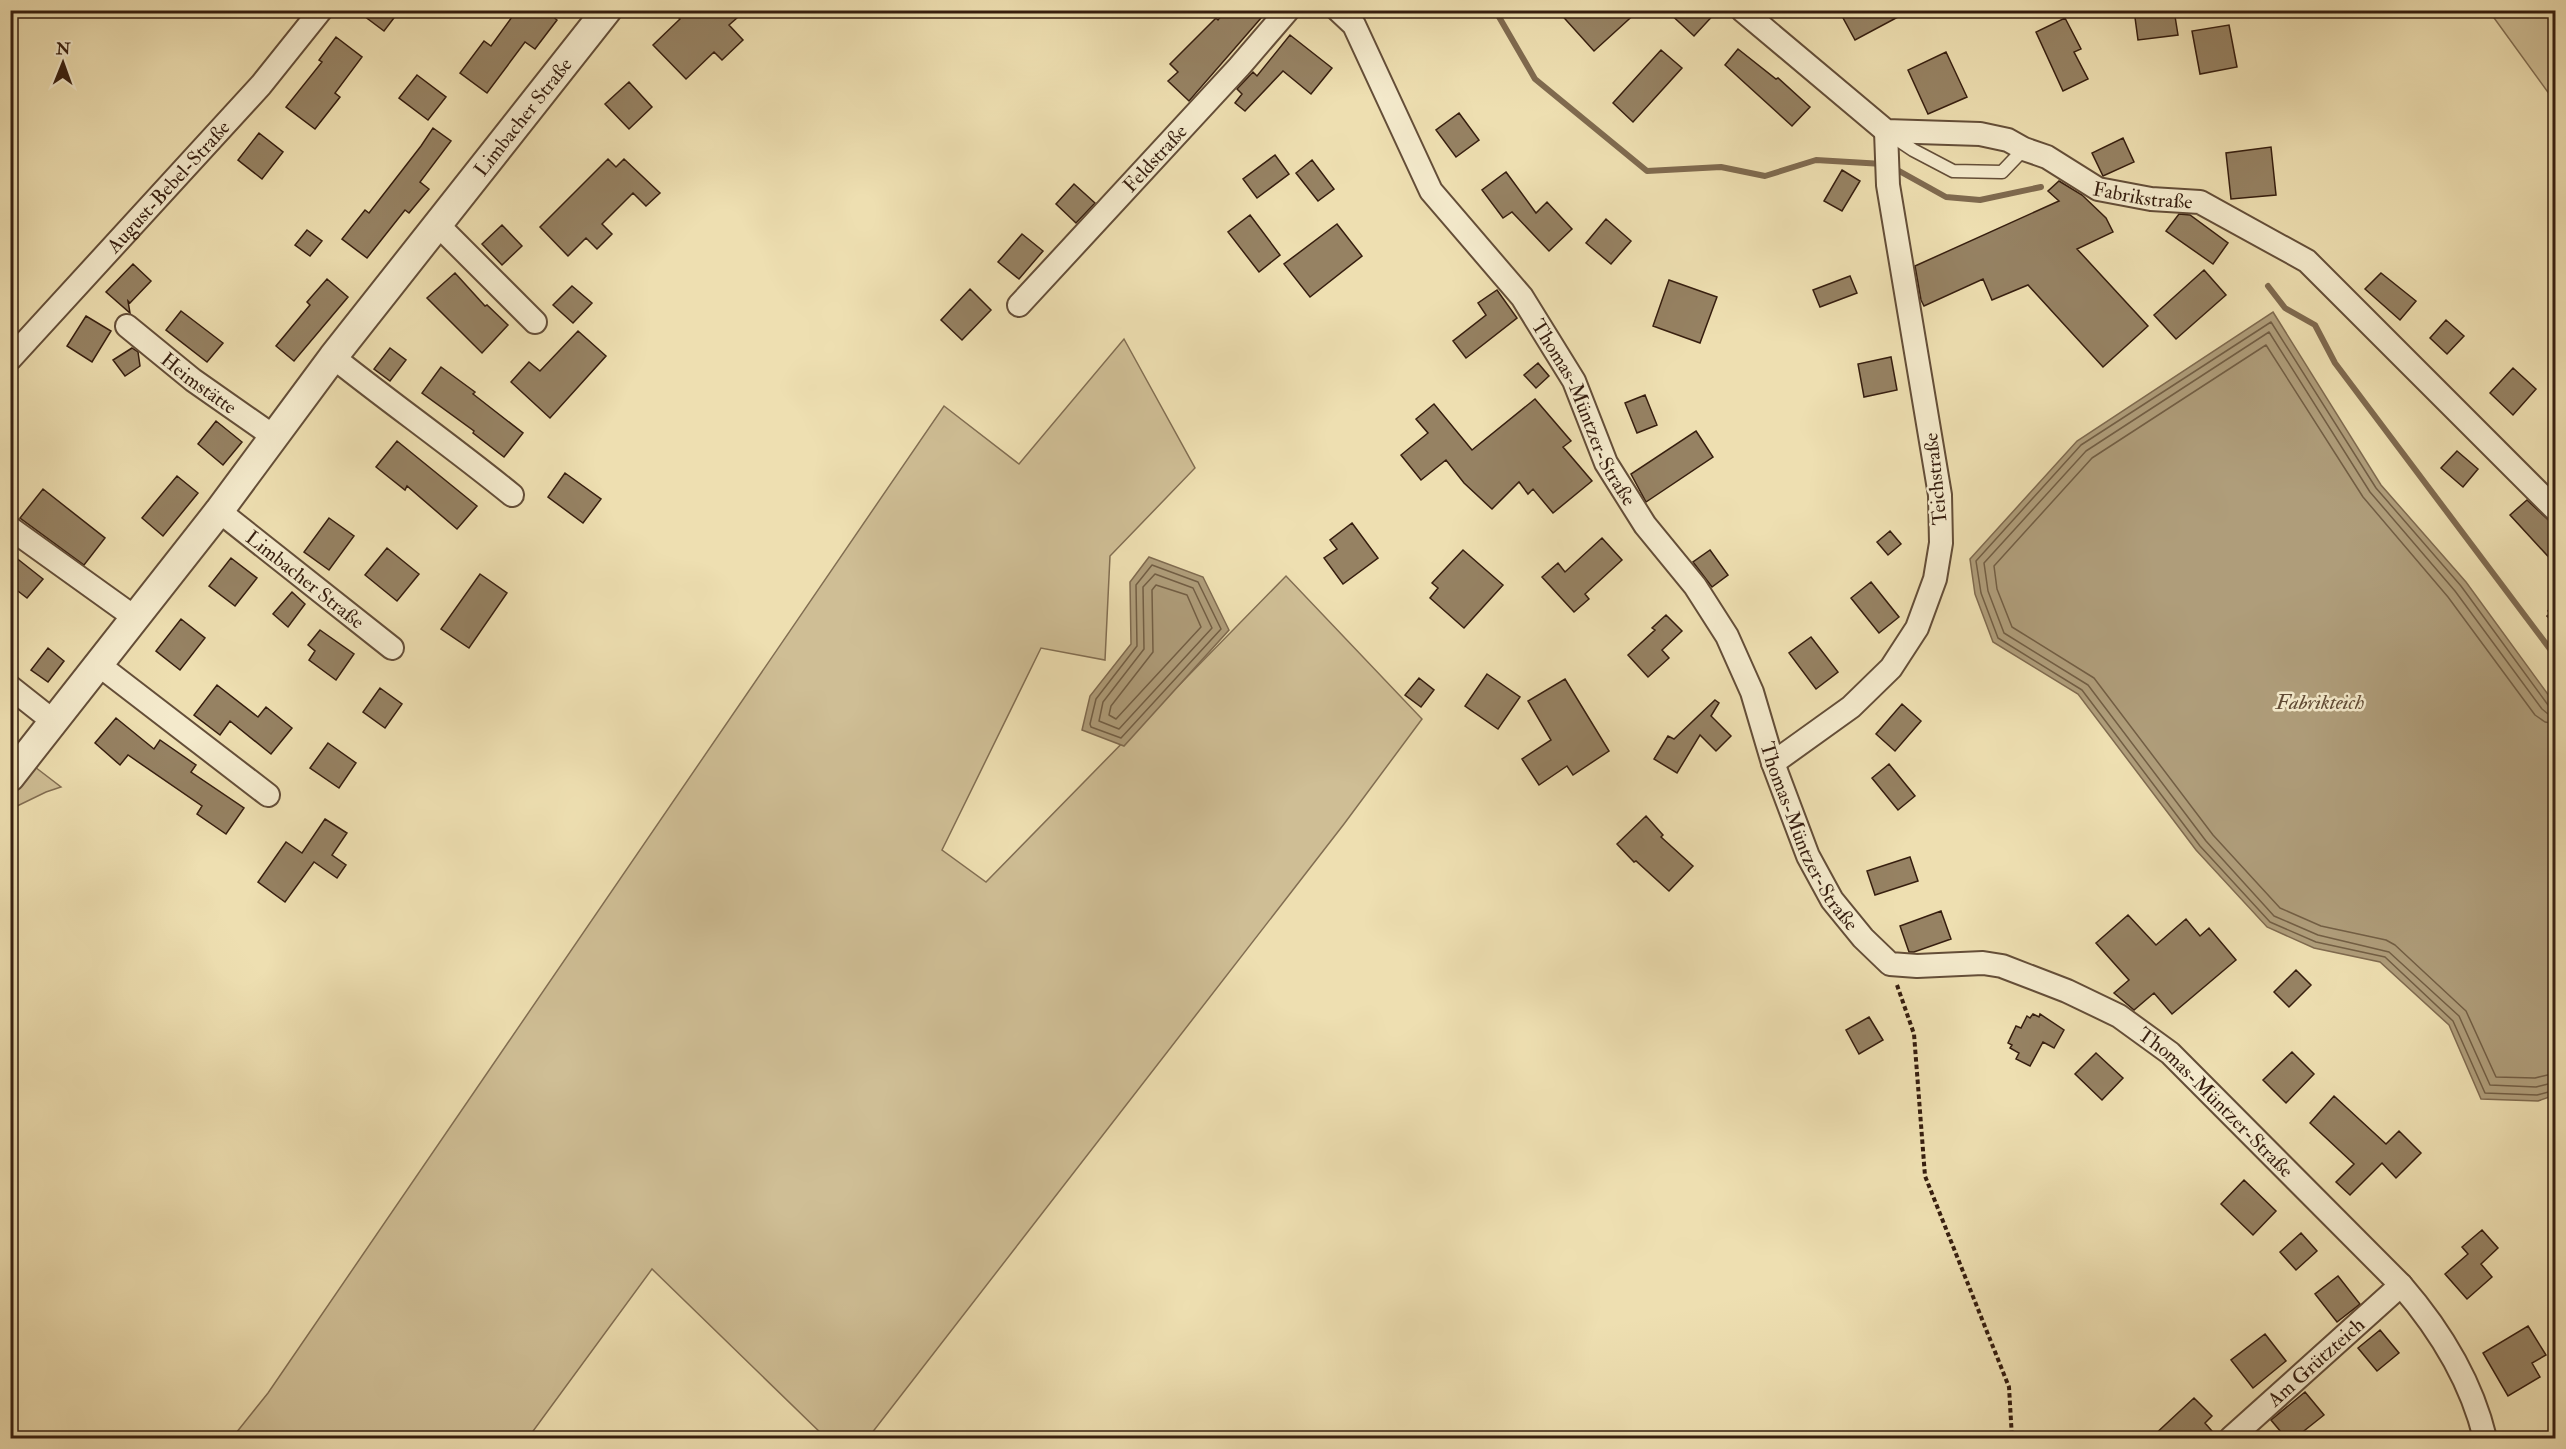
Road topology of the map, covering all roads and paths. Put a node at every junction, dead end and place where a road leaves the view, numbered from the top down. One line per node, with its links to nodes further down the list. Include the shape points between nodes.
1 (321, 10): 13 (street, August-Bebel-Straße, via 261,85)
2 (607, 10): 8 (street, Limbacher Straße)
3 (1288, 10): 9 (street, Feldstraße)
4 (1338, 10): 26 (street, Thomas-Müntzer-Straße, via 1354,26 1431,191 1522,297 1574,381 1606,463 1645,525 1695,586 1727,636 1752,692)
5 (1742, 10): 6 (street)
6 (1887, 142): 7 (street, Fabrikstraße, via 1980,134 2008,140); 7 (lane, via 1913,150 1953,171 2002,172); 26 (street, Teichstraße, via 1888,185 1940,495 1941,543 1935,579 1917,628 1891,668 1851,706)
7 (2024, 149): 16 (street, Fabrikstraße, via 2047,157 2098,189 2151,199 2200,202 2307,261)
8 (437, 224): 10 (street); 12 (street, Limbacher Straße)
9 (1019, 304)
10 (536, 322)
11 (127, 326): 14 (street, Heimstätte, via 193,380)
12 (333, 357): 14 (street, Limbacher Straße); 15 (street)
13 (10, 359)
14 (273, 436): 17 (street, Limbacher Straße)
15 (512, 495)
16 (2556, 510)
17 (219, 511): 20 (street, Limbacher Straße); 22 (street, Limbacher Straße)
18 (10, 528): 20 (street)
19 (2556, 603): 21 (path, via 2547,614)
20 (134, 616): 23 (street, Limbacher Straße)
21 (2556, 625)
22 (392, 648)
23 (99, 665): 25 (street, Limbacher Straße); 28 (street)
24 (10, 687): 25 (street)
25 (53, 721): 27 (street, Limbacher Straße)
26 (1773, 763): 29 (street, Thomas-Müntzer-Straße, via 1808,856 1832,900)
27 (10, 777)
28 (268, 795)
29 (1890, 964): 30 (street, Thomas-Müntzer-Straße, via 2001,966 2067,991 2119,1017 2170,1053); 31 (path, via 1914,1034 1925,1176 2009,1387)
30 (2401, 1285): 32 (street, Am Grützteich); 33 (street, Thomas-Müntzer-Straße, via 2427,1315 2452,1355 2478,1411)
31 (2012, 1438)
32 (2231, 1438)
33 (2485, 1438)

